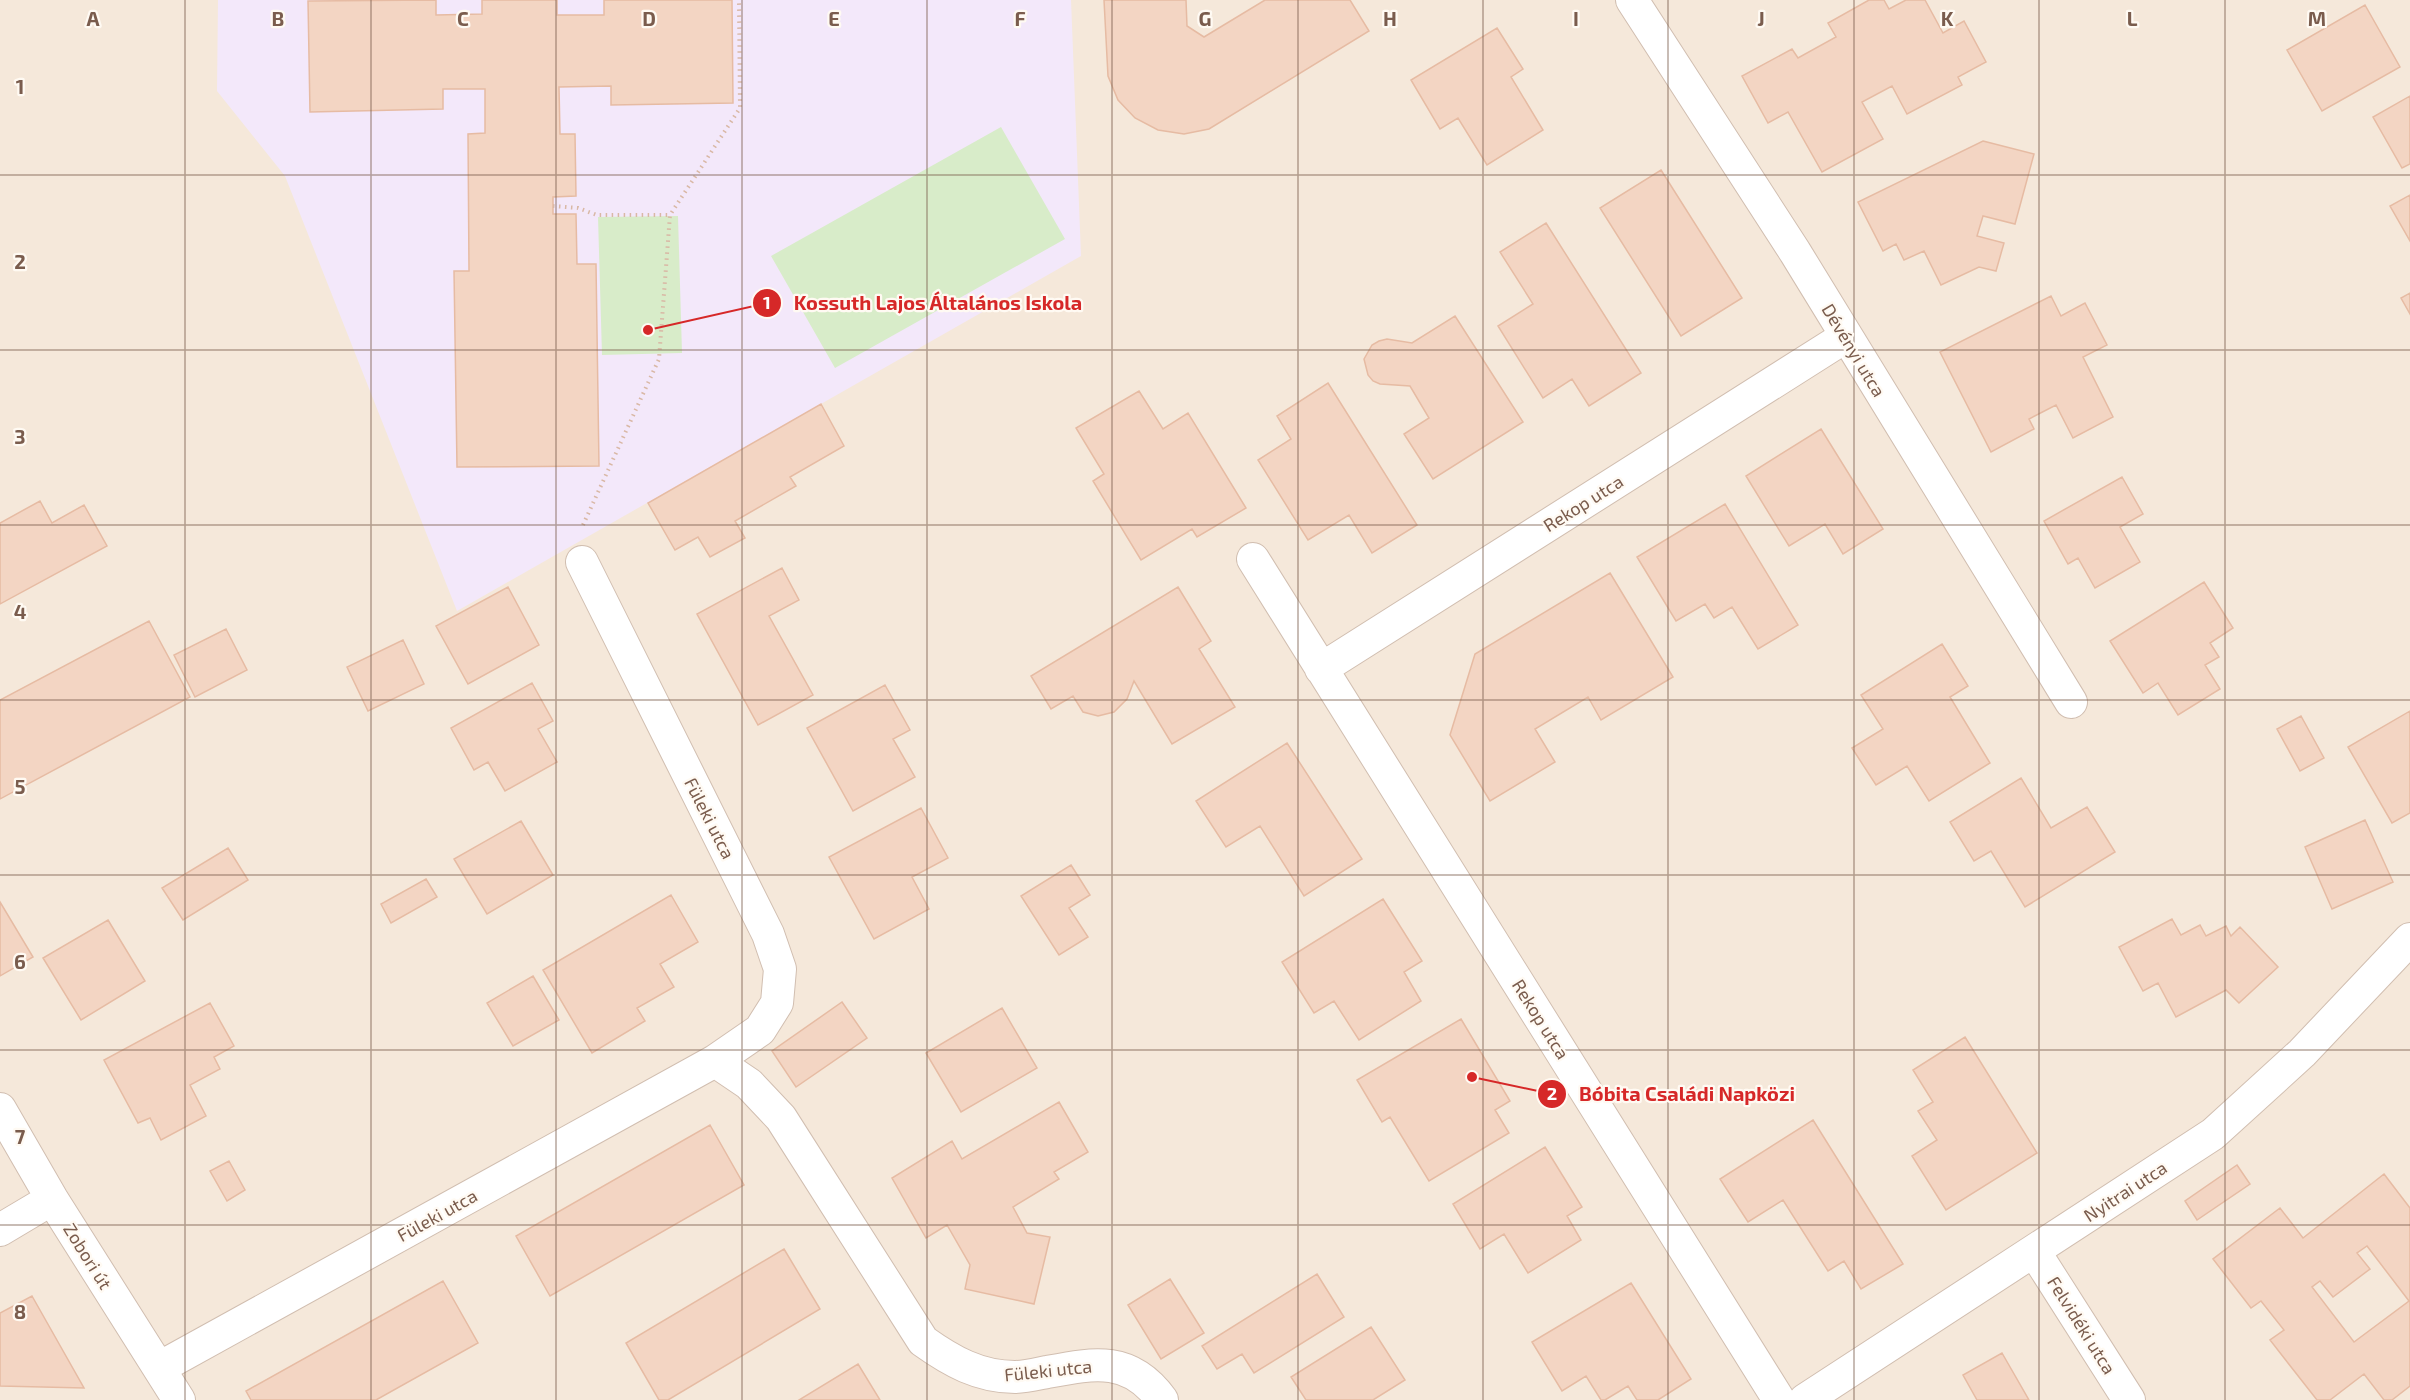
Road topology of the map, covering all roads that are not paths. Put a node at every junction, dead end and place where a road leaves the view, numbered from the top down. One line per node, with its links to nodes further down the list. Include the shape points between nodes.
1 (1632, 0): 2 (street, Dévényi utca, via 1795,252)
2 (1845, 337): 5 (street, Rekop utca); 6 (street, Dévényi utca)
3 (1252, 559): 5 (street, Rekop utca)
4 (582, 562): 8 (street, Füleki utca, via 768,933 780,969 777,1004 760,1030)
5 (1321, 669): 16 (street, Rekop utca)
6 (2071, 702)
7 (2410, 939): 12 (street, Nyitrai utca, via 2302,1053 2213,1134)
8 (716, 1061): 13 (street, Füleki utca); 15 (street, Füleki utca, via 749,1084 781,1118 923,1341 951,1361 987,1375 1017,1377 1084,1365 1113,1366 1138,1374)
9 (0, 1109): 10 (street, Zobori út)
10 (52, 1199): 11 (street); 13 (street, Zobori út)
11 (0, 1230)
12 (2034, 1251): 17 (street, Nyitrai utca); 18 (street, Felvidéki utca)
13 (159, 1368): 14 (street, Zobori út)
14 (179, 1400)
15 (1162, 1400)
16 (1779, 1400)
17 (1805, 1400)
18 (2129, 1400)

